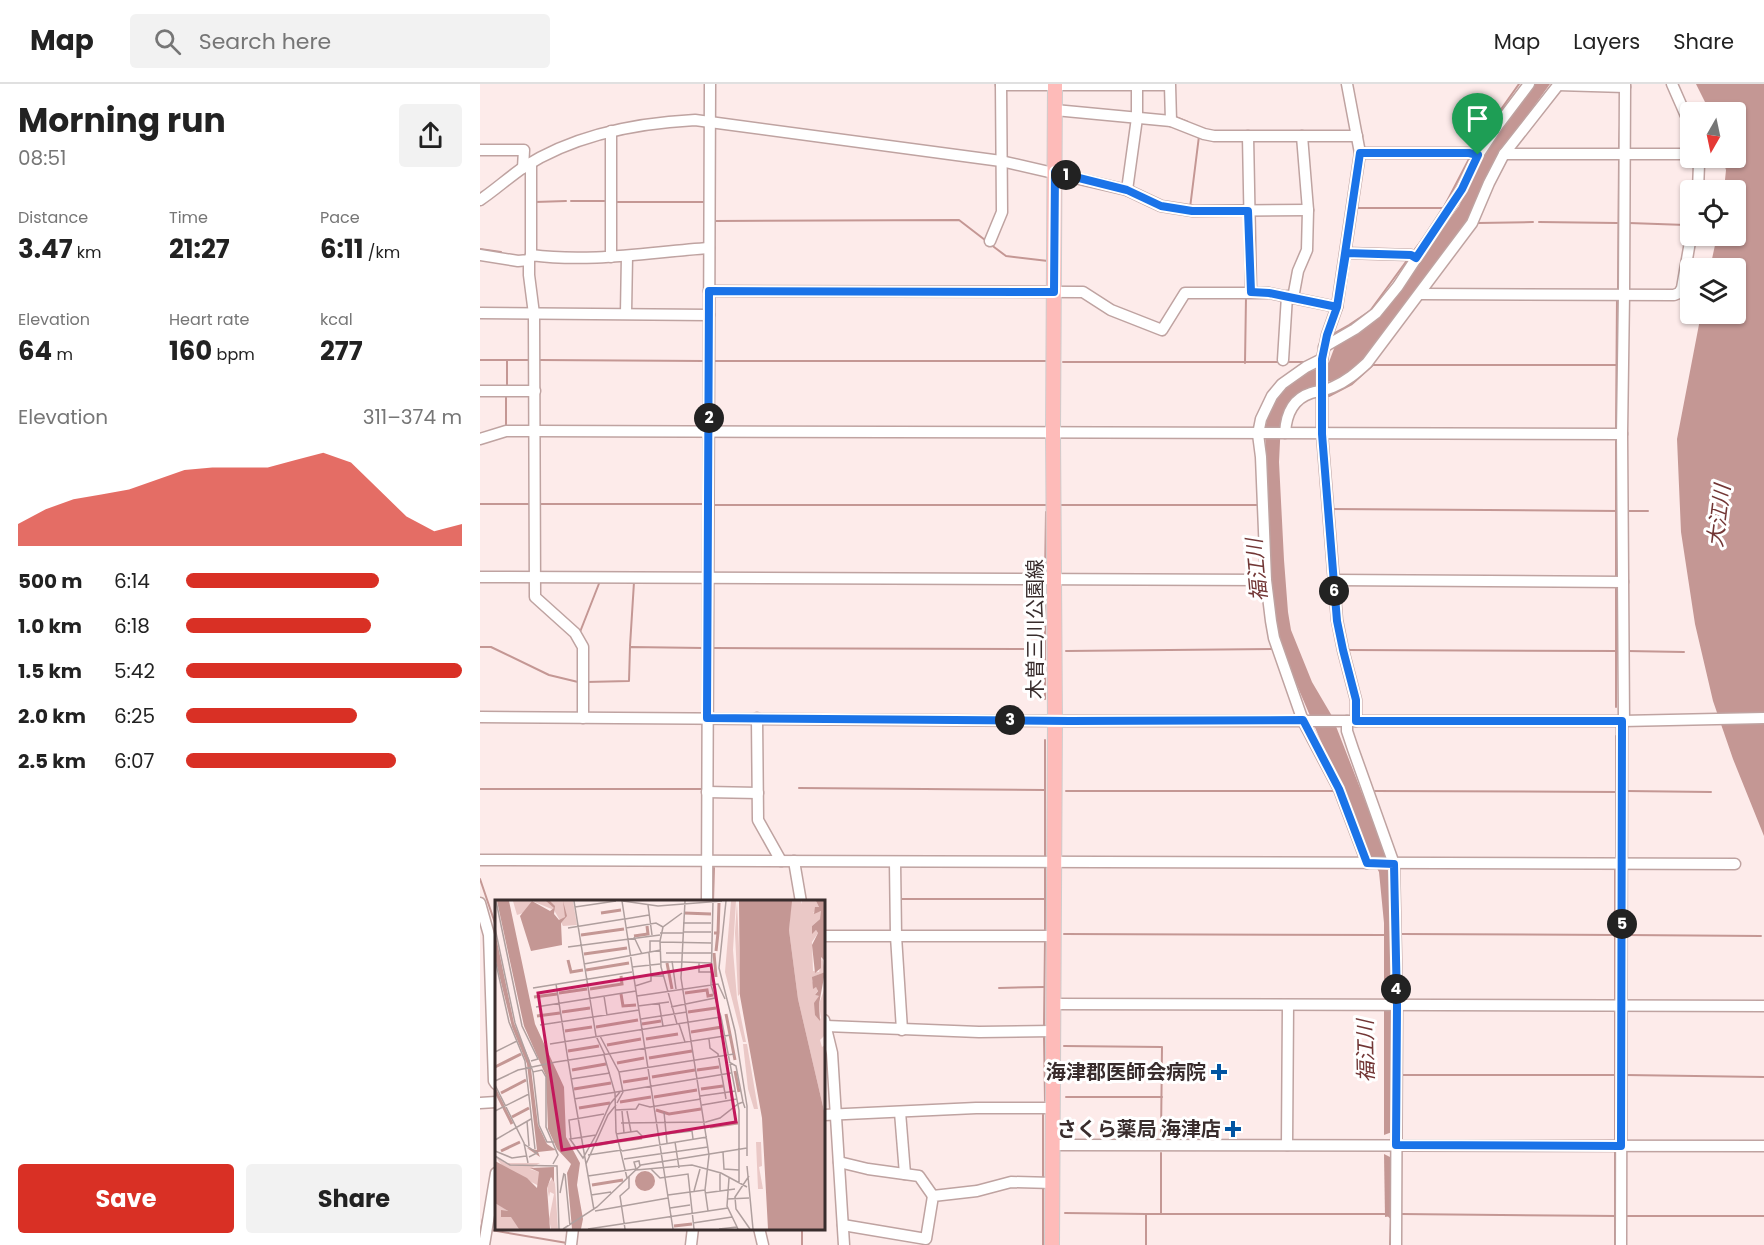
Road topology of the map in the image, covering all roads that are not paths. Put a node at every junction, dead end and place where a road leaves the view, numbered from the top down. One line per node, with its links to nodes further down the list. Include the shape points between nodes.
1 (710, 84): 13 (street)
2 (1347, 84): 18 (street)
3 (1529, 84): 24 (street)
4 (1672, 84): 10 (street)
5 (1001, 85): 6 (street); 25 (street)
6 (1055, 85): 7 (street); 11 (main road, 木曽三川公園線)
7 (1137, 85): 12 (street); 14 (street, via 1170,85)
8 (1558, 85): 9 (street); 22 (street)
9 (1622, 86): 21 (street)
10 (1680, 102)
11 (1055, 110): 12 (street); 27 (main road, 木曽三川公園線)
12 (1137, 118): 14 (street); 28 (street)
13 (710, 121): 15 (street, via 673,121); 25 (street); 34 (street)
14 (1171, 121): 16 (street, via 1204,134)
15 (611, 131): 26 (street, via 590,136); 39 (street)
16 (1248, 136): 17 (street); 31 (street)
17 (1302, 136): 18 (street); 30 (street)
18 (1357, 136): 20 (street)
19 (480, 150): 26 (street, via 524,150)
20 (1360, 153): 24 (street); 35 (street)
21 (1624, 153): 22 (street); 23 (street); 45 (street)
22 (1504, 154): 44 (street, via 1472,222)
23 (1680, 154)
24 (1478, 155): 40 (street, via 1462,189)
25 (1001, 161): 27 (street); 32 (street, via 1002,212)
26 (527, 165): 29 (street); 38 (street)
27 (1055, 172): 28 (street); 42 (main road, 木曽三川公園線)
28 (1127, 190): 31 (street, via 1161,206 1192,211)
29 (480, 200)
30 (1308, 210): 31 (street); 46 (street, via 1306,250)
31 (1248, 211): 43 (street)
32 (990, 241)
33 (1689, 246): 45 (street, via 1679,293)
34 (709, 248): 37 (street); 41 (street)
35 (1346, 253): 40 (street); 47 (street)
36 (480, 255): 38 (street, via 518,261)
37 (627, 256): 39 (street); 49 (street)
38 (530, 257): 39 (street); 50 (street, via 528,275)
39 (610, 257)
40 (1416, 258): 52 (street, via 1376,314)
41 (709, 291): 42 (street); 51 (street)
42 (1054, 292): 43 (street, via 1083,292 1111,310 1162,330 1185,293); 60 (main road, 木曽三川公園線)
43 (1251, 292): 46 (street)
44 (1419, 294): 45 (street); 55 (street, via 1367,363 1350,379)
45 (1624, 294): 64 (street)
46 (1290, 297): 47 (street); 53 (street)
47 (1337, 307): 52 (street)
48 (480, 313): 50 (street)
49 (626, 313): 50 (street); 51 (street)
50 (534, 314): 57 (street)
51 (709, 315): 59 (street)
52 (1324, 347): 54 (street)
53 (1283, 360)
54 (1322, 360): 55 (street); 61 (street, via 1282,384 1265,409)
55 (1321, 390): 62 (street, via 1292,406); 63 (street)
56 (480, 391): 57 (street)
57 (535, 391): 58 (street)
58 (535, 431): 59 (street); 65 (street, via 506,431); 67 (street)
59 (709, 431): 60 (street); 68 (street)
60 (1053, 433): 61 (street); 69 (main road, 木曽三川公園線)
61 (1259, 434): 62 (street); 70 (street)
62 (1283, 434): 63 (street)
63 (1322, 434): 64 (street); 71 (street)
64 (1622, 434): 72 (street)
65 (480, 439)
66 (480, 577): 67 (street)
67 (534, 578): 68 (street); 74 (street, via 535,597 574,633 583,647)
68 (709, 579): 69 (street); 75 (street)
69 (1054, 579): 70 (street); 78 (main road, 木曽三川公園線)
70 (1266, 580): 79 (street, via 1270,621)
71 (1333, 580): 72 (street); 80 (street, via 1337,621 1356,700)
72 (1623, 582): 81 (street)
73 (480, 717): 74 (street)
74 (583, 718): 75 (street)
75 (707, 718): 76 (street); 82 (street)
76 (757, 718): 78 (street); 83 (street)
77 (1764, 718): 81 (street)
78 (1055, 721): 79 (street); 89 (main road, 木曽三川公園線)
79 (1305, 721): 80 (street); 90 (street, via 1339,789)
80 (1346, 721): 81 (street); 91 (street)
81 (1623, 721): 92 (street)
82 (707, 792): 83 (street); 85 (street)
83 (758, 793): 86 (street, via 758,820)
84 (480, 860): 85 (street)
85 (707, 860): 86 (street); 94 (street)
86 (781, 861): 87 (street)
87 (794, 861): 88 (street); 95 (street)
88 (894, 862): 89 (street); 98 (street)
89 (1054, 862): 90 (street); 99 (main road, 木曽三川公園線)
90 (1369, 863): 91 (street)
91 (1392, 863): 92 (street); 103 (street)
92 (1622, 864): 93 (street); 104 (street)
93 (1735, 864)
94 (707, 900)
95 (801, 900)
96 (480, 903): 100 (street, via 489,935)
97 (825, 936): 98 (street)
98 (896, 936): 99 (street); 107 (street)
99 (1053, 936): 101 (main road, 木曽三川公園線)
100 (494, 1000): 110 (street)
101 (1053, 1004): 102 (street); 108 (main road, 木曽三川公園線)
102 (1288, 1005): 103 (street); 118 (street)
103 (1392, 1005): 104 (street); 119 (street)
104 (1621, 1005): 105 (street); 120 (street)
105 (1764, 1006)
106 (825, 1023): 107 (street); 109 (street, via 832,1053)
107 (902, 1029): 108 (street)
108 (1053, 1031): 113 (main road, 木曽三川公園線)
109 (828, 1070): 116 (street)
110 (495, 1083)
111 (495, 1102): 112 (street)
112 (480, 1103)
113 (1053, 1107): 114 (street); 117 (main road, 木曽三川公園線)
114 (900, 1112): 116 (street); 123 (street)
115 (825, 1115): 116 (street)
116 (836, 1115): 122 (street)
117 (1053, 1144): 118 (street); 124 (main road, 木曽三川公園線)
118 (1287, 1145): 119 (street)
119 (1396, 1145): 120 (street); 138 (street)
120 (1621, 1146): 121 (street); 139 (street)
121 (1764, 1146)
122 (840, 1162): 123 (street); 127 (street)
123 (905, 1174): 126 (street, via 919,1176)
124 (1053, 1183): 126 (street, via 1011,1182); 137 (main road, 木曽三川公園線)
125 (495, 1196): 132 (street)
126 (933, 1196): 131 (street)
127 (843, 1225): 131 (street); 136 (street)
128 (573, 1230): 133 (street)
129 (693, 1230): 134 (street)
130 (759, 1230): 135 (street)
131 (925, 1242)
132 (484, 1245)
133 (571, 1245)
134 (691, 1245)
135 (763, 1245)
136 (844, 1245)
137 (1052, 1245)
138 (1396, 1245)
139 (1621, 1245)

